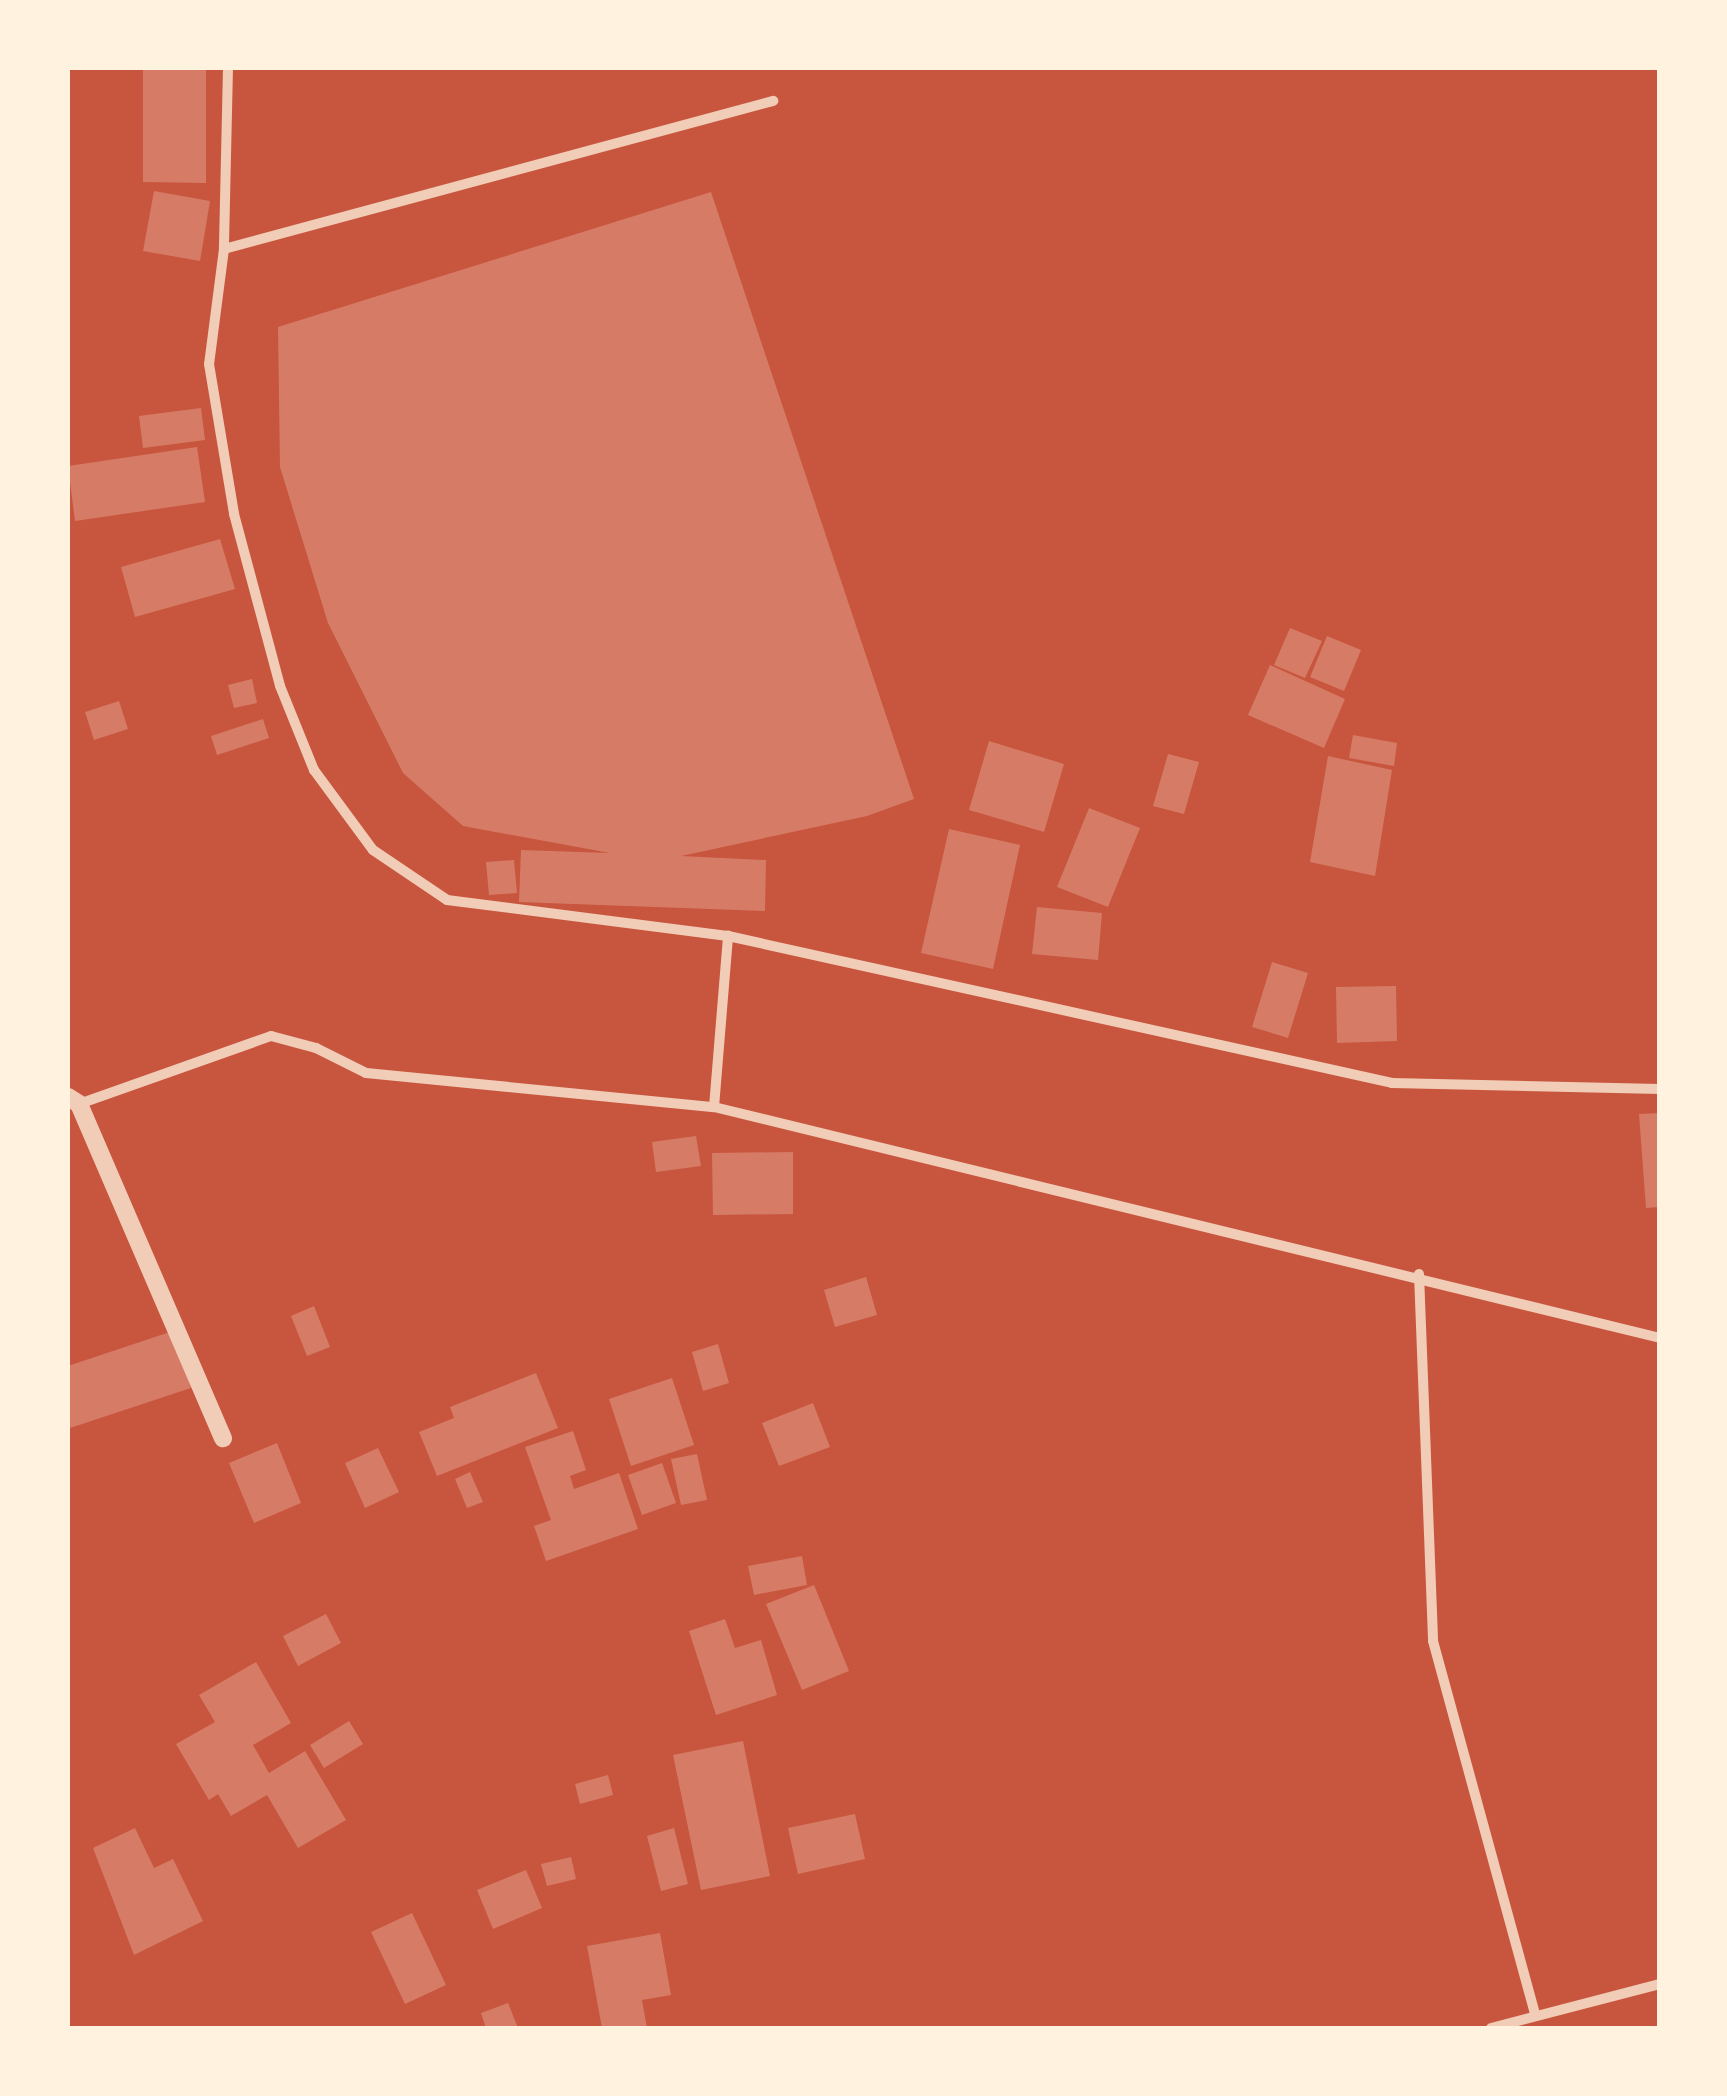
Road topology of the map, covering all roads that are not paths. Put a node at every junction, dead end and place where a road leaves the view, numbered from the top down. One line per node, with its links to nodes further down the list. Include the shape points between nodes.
1 (228, 68): 3 (street)
2 (773, 100): 3 (street)
3 (224, 248): 4 (street, via 209,364 234,514 280,686 314,770 373,850 446,900)
4 (728, 936): 5 (street, via 1392,1082); 7 (street)
5 (1660, 1089)
6 (73, 1101): 7 (street, via 271,1036 316,1048 366,1073); 10 (street)
7 (714, 1107): 8 (street)
8 (1419, 1274): 9 (street); 12 (street, via 1433,1641)
9 (1660, 1338)
10 (223, 1438)
11 (1660, 1984): 12 (street)
12 (1534, 2014): 13 (street)
13 (1491, 2028)

